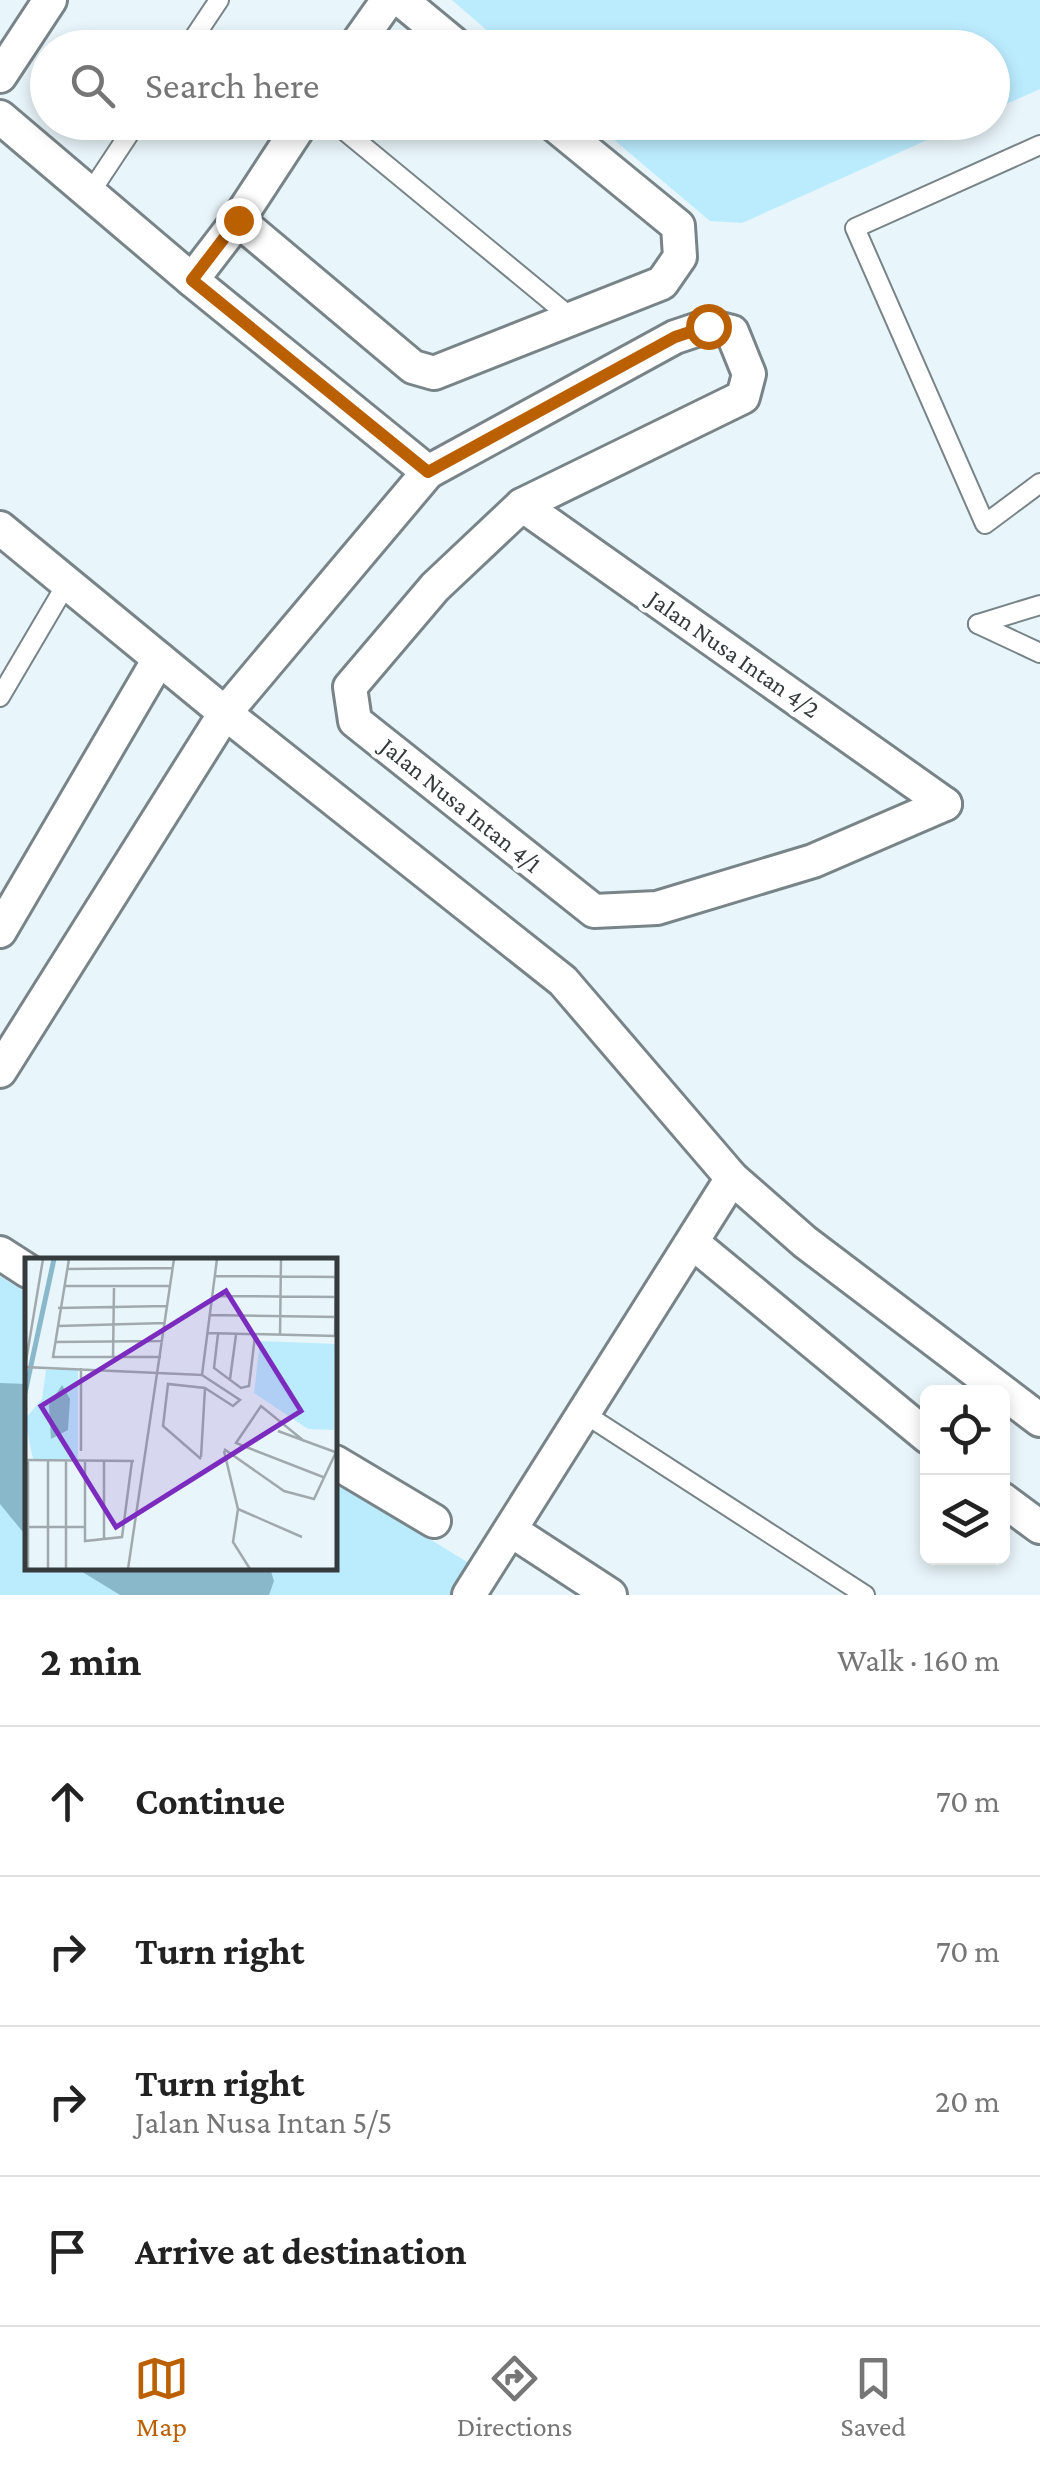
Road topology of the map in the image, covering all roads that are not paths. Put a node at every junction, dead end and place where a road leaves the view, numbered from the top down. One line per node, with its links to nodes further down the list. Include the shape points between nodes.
1 (50, 0): 6 (street)
2 (219, 0): 7 (lane)
3 (388, 0): 8 (street)
4 (401, 0): 9 (street)
5 (30, 30): 10 (street)
6 (30, 30)
7 (199, 30)
8 (367, 30)
9 (437, 30)
10 (0, 76)
11 (0, 117): 17 (street)
12 (125, 140): 17 (lane)
13 (290, 140): 18 (street)
14 (356, 140): 20 (lane)
15 (573, 140): 20 (street, via 678,226 680,257 662,283)
16 (1040, 146): 22 (lane, via 855,228 985,524)
17 (90, 193): 19 (street)
18 (238, 220): 19 (street); 20 (street, via 413,367 434,373)
19 (192, 280): 21 (street)
20 (574, 320)
21 (428, 472): 23 (street, via 675,337 708,326 732,332 749,374 743,397); 30 (street)
22 (1040, 483)
23 (522, 505): 31 (street, Jalan Nusa Intan 4/1, via 435,586 350,687 355,721); 31 (street, Jalan Nusa Intan 4/2, via 946,804 813,861 657,908)
24 (0, 528): 25 (street)
25 (67, 583): 28 (street); 29 (lane)
26 (1040, 606): 27 (lane, via 978,624)
27 (1040, 653)
28 (159, 659): 30 (street); 32 (street)
29 (0, 697)
30 (225, 714): 33 (street); 34 (street, via 562,981)
31 (594, 911)
32 (0, 930)
33 (0, 1071)
34 (732, 1178): 35 (street); 39 (street, via 804,1242)
35 (693, 1243): 38 (street); 40 (street)
36 (0, 1253): 37 (street)
37 (25, 1269)
38 (584, 1414): 45 (street); 48 (lane)
39 (1040, 1420)
40 (920, 1430)
41 (338, 1464): 43 (street)
42 (1010, 1504): 44 (street)
43 (434, 1520)
44 (1040, 1528)
45 (512, 1531): 46 (street); 47 (street)
46 (469, 1595)
47 (610, 1595)
48 (865, 1595)

